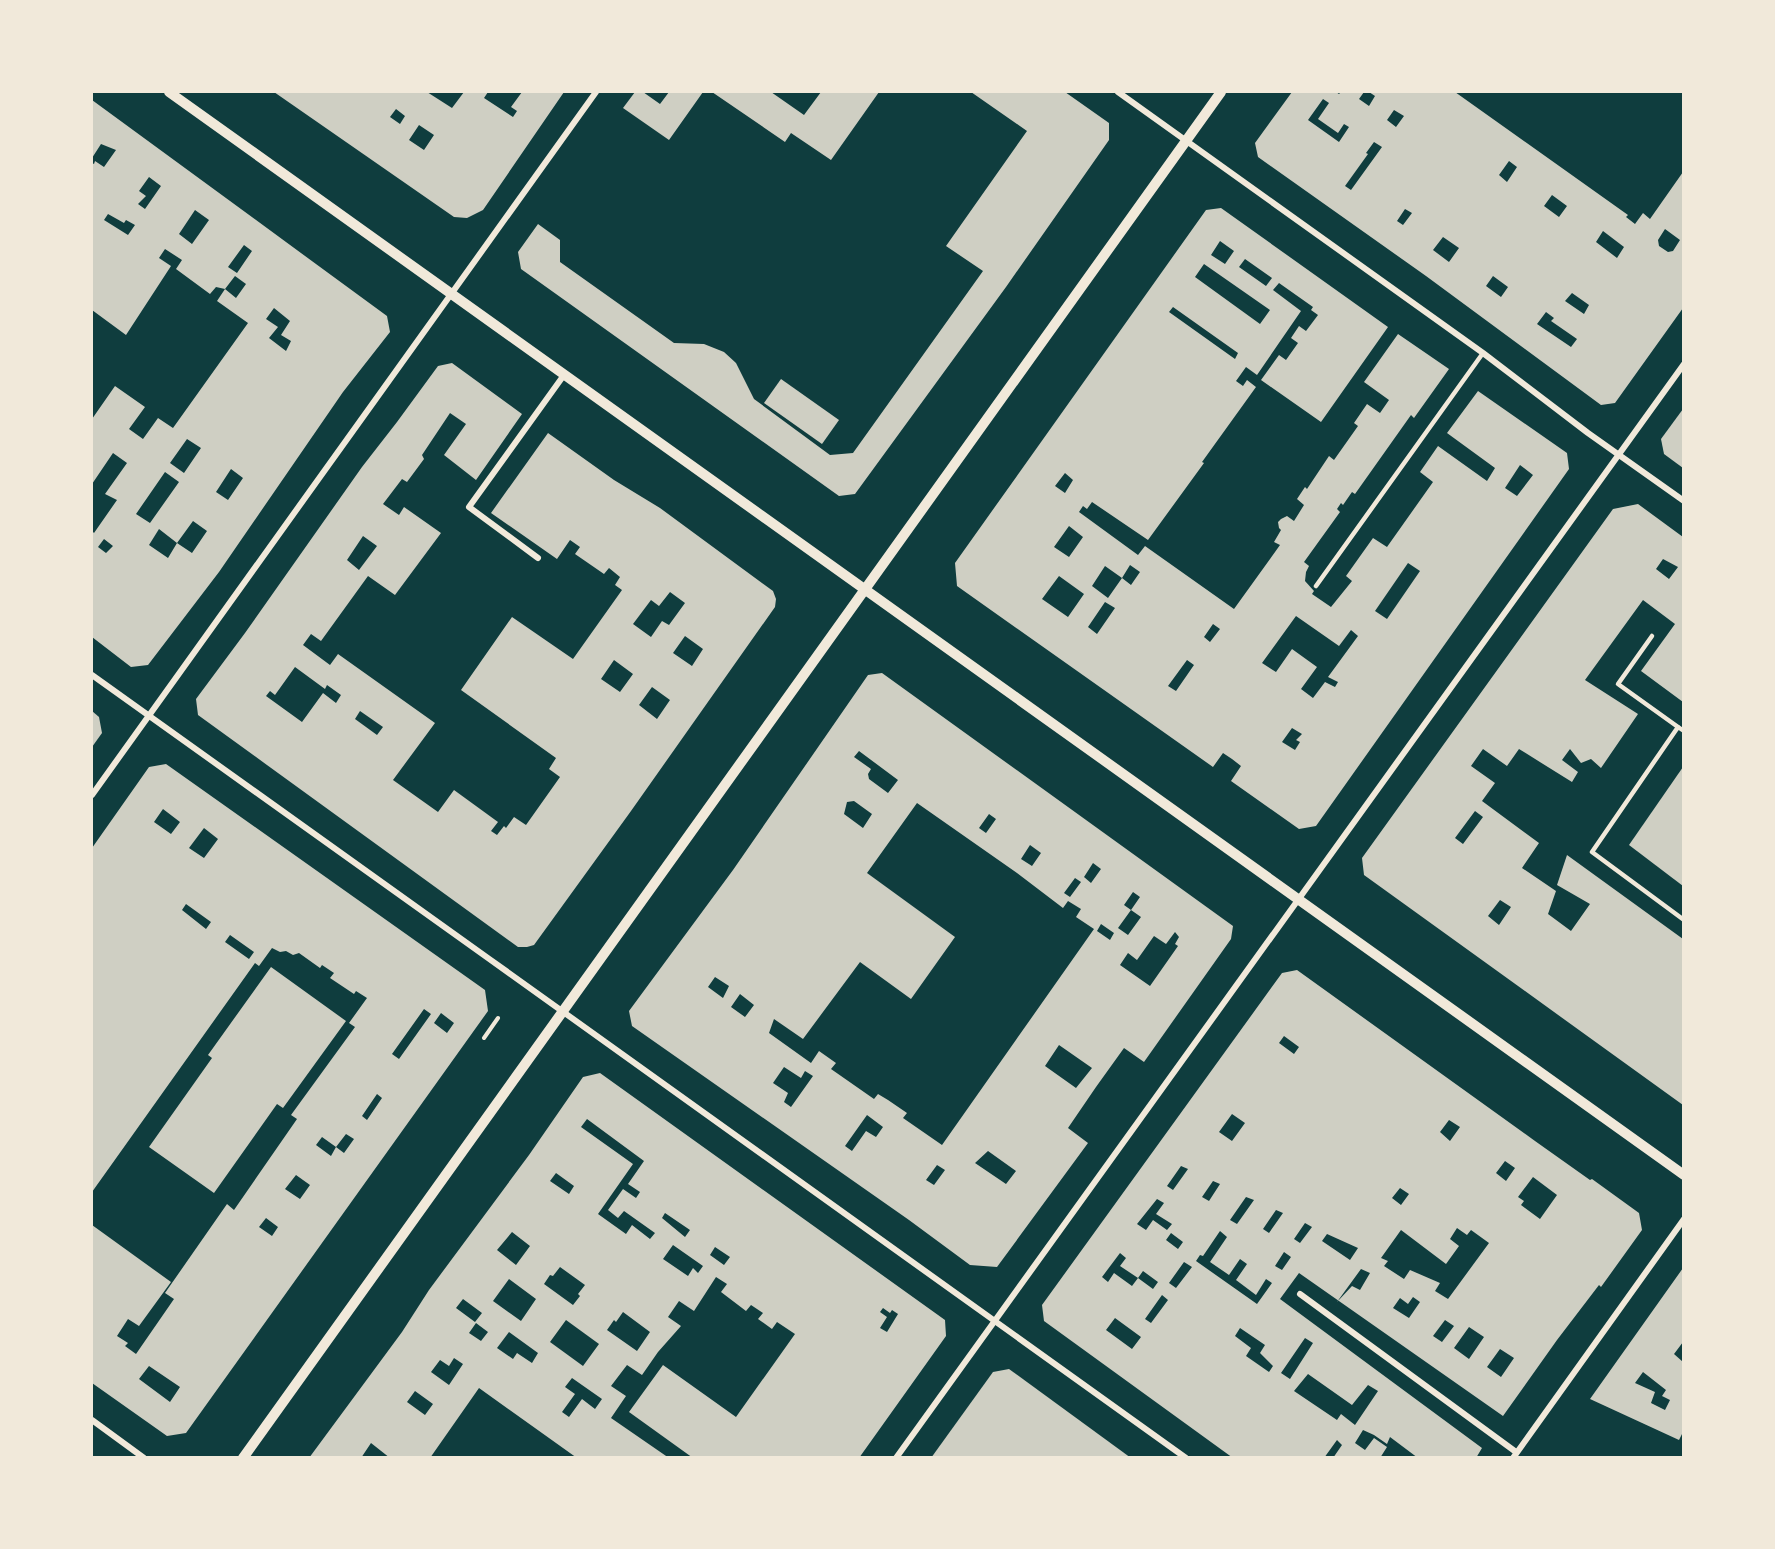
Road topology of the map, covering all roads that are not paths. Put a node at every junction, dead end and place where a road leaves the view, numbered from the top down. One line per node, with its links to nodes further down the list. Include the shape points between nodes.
1 (170, 92): 6 (street)
2 (596, 92): 6 (street)
3 (1118, 92): 5 (street)
4 (1221, 92): 5 (street)
5 (1186, 140): 7 (street); 14 (street)
6 (451, 293): 9 (street); 17 (street)
7 (1483, 352): 10 (street); 13 (lane)
8 (1683, 364): 10 (street)
9 (564, 375): 12 (street, via 469,507); 14 (street)
10 (1617, 454): 11 (street); 21 (street)
11 (1683, 501)
12 (538, 558)
13 (1316, 586)
14 (864, 590): 21 (street); 23 (street)
15 (1652, 636): 18 (lane, via 1618,684)
16 (92, 675): 17 (street)
17 (148, 716): 20 (street); 23 (street)
18 (1678, 727): 19 (lane); 22 (lane, via 1592,852)
19 (1683, 731)
20 (92, 795)
21 (1298, 899): 24 (street); 27 (street)
22 (1683, 920)
23 (562, 1012): 27 (street); 31 (street)
24 (1683, 1175)
25 (1683, 1219): 29 (street)
26 (1300, 1294): 29 (street)
27 (995, 1319): 32 (street); 33 (street)
28 (92, 1420): 30 (street)
29 (1515, 1455)
30 (144, 1458)
31 (243, 1458)
32 (896, 1458)
33 (1186, 1458)

